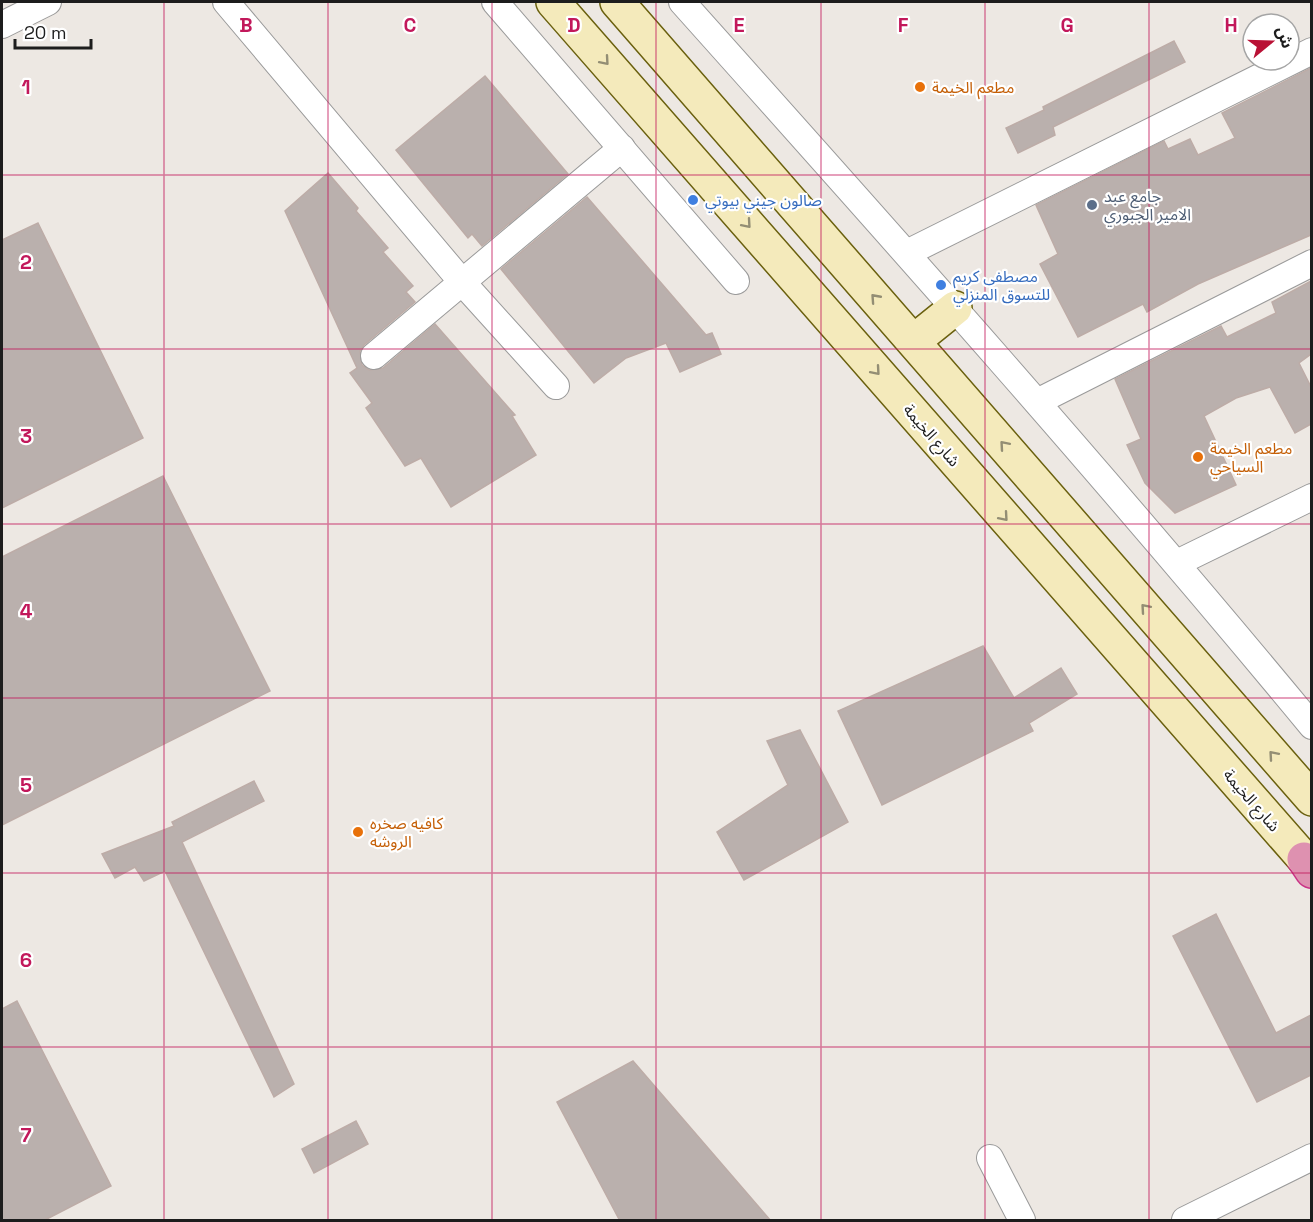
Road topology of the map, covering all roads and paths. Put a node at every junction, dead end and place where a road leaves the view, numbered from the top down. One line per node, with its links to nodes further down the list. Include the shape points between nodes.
1 (48, 2): 7 (street)
2 (226, 2): 16 (street)
3 (495, 2): 9 (street)
4 (553, 2): 11 (street, شارع الخيمة, one-way to 11)
5 (617, 2): 10 (street)
6 (682, 2): 12 (street)
7 (2, 25)
8 (1311, 51): 12 (street)
9 (622, 148): 15 (street); 16 (street)
10 (752, 156): 11 (street, via 737,176); 14 (street)
11 (716, 188): 17 (street, شارع الخيمة, one-way to 17)
12 (907, 253): 18 (street)
13 (1311, 263): 22 (street)
14 (851, 270): 17 (street, via 828,280); 19 (street, one-way to 14)
15 (736, 281)
16 (462, 282): 20 (street); 21 (street)
17 (814, 300): 27 (street, شارع الخيمة, one-way to 27)
18 (955, 308): 19 (street); 22 (street)
19 (914, 341): 26 (street, one-way to 19)
20 (374, 356)
21 (556, 387)
22 (1037, 402): 24 (street)
23 (1311, 497): 24 (street)
24 (1177, 563): 25 (street)
25 (1311, 726)
26 (1311, 799)
27 (1309, 866)
28 (1311, 1157): 31 (street)
29 (990, 1158): 30 (street)
30 (1022, 1221)
31 (1185, 1221)

